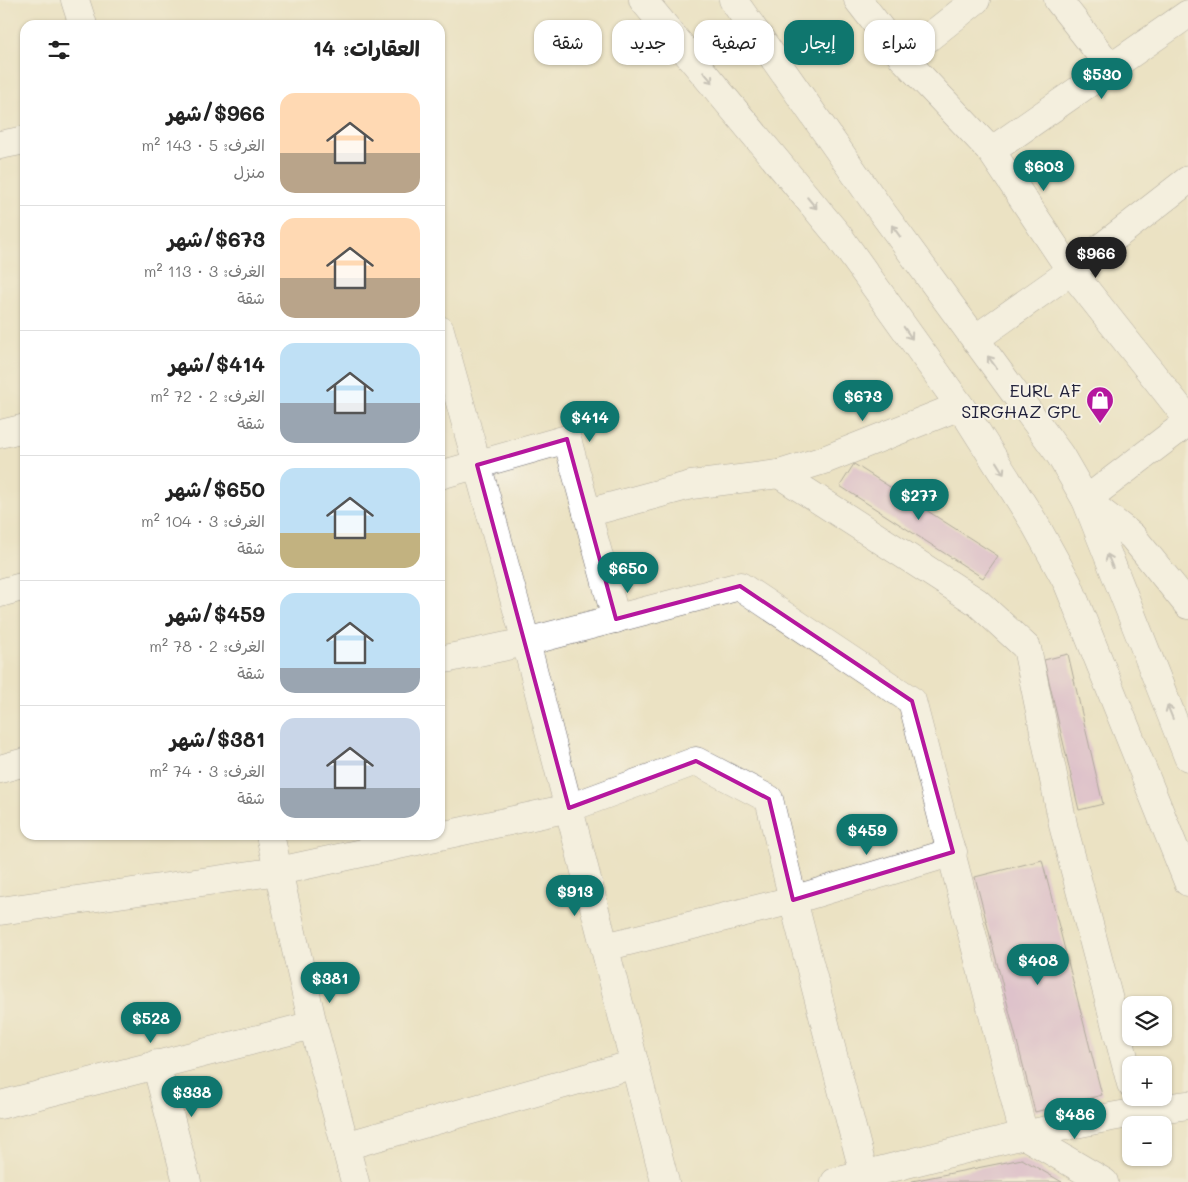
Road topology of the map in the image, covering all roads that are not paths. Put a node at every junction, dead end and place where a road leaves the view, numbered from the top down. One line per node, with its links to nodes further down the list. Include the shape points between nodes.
1 (75, 0): 8 (street)
2 (643, 0): 20 (street, one-way to 20, via 838,235)
3 (733, 0): 18 (street, one-way to 3)
4 (976, 0): 10 (street)
5 (1058, 0): 12 (street)
6 (862, 1): 9 (street)
7 (1188, 14): 12 (street)
8 (81, 20)
9 (876, 20)
10 (935, 33)
11 (910, 65): 15 (street)
12 (1111, 68): 15 (street)
13 (20, 141): 14 (street)
14 (0, 145)
15 (991, 151): 17 (street)
16 (1188, 180): 17 (street)
17 (1071, 271): 18 (street); 21 (street)
18 (975, 339): 27 (street, one-way to 18, via 1060,455)
19 (445, 348): 24 (street)
20 (960, 406): 26 (street, via 824,460); 44 (street, one-way to 44, via 1035,524 1068,584)
21 (1188, 421): 27 (street)
22 (20, 429): 23 (street)
23 (0, 434)
24 (478, 465): 25 (street); 28 (street, via 567,439); 33 (street)
25 (445, 474)
26 (779, 474): 28 (street, via 691,486); 49 (street, via 977,602 1027,648 1064,830)
27 (1086, 500): 31 (street, via 1132,536); 35 (street, one-way to 27)
28 (587, 513): 32 (street)
29 (20, 587): 30 (street)
30 (0, 593)
31 (1188, 605)
32 (616, 619): 33 (street); 42 (street, via 740,586 912,701)
33 (526, 642): 34 (street); 38 (street)
34 (445, 659)
35 (1188, 757)
36 (20, 763): 37 (street)
37 (0, 769)
38 (569, 808): 39 (street); 45 (street, via 696,761 769,799); 47 (street)
39 (445, 835)
40 (271, 840): 43 (street)
41 (422, 840): 43 (street)
42 (953, 852): 45 (street); 56 (street)
43 (279, 871): 46 (street); 48 (street)
44 (1188, 882)
45 (793, 900): 47 (street); 58 (street)
46 (0, 911)
47 (605, 947): 51 (street)
48 (312, 1025): 50 (street); 57 (street)
49 (1124, 1056)
50 (156, 1064): 52 (street); 59 (street)
51 (635, 1064): 57 (street); 61 (street)
52 (0, 1105)
53 (1172, 1105): 54 (street)
54 (1188, 1105)
55 (1132, 1106): 56 (street)
56 (1024, 1135): 58 (street); 63 (street)
57 (345, 1146): 60 (street)
58 (865, 1178): 62 (street)
59 (187, 1182)
60 (355, 1182)
61 (665, 1182)
62 (835, 1182)
63 (1104, 1182)

